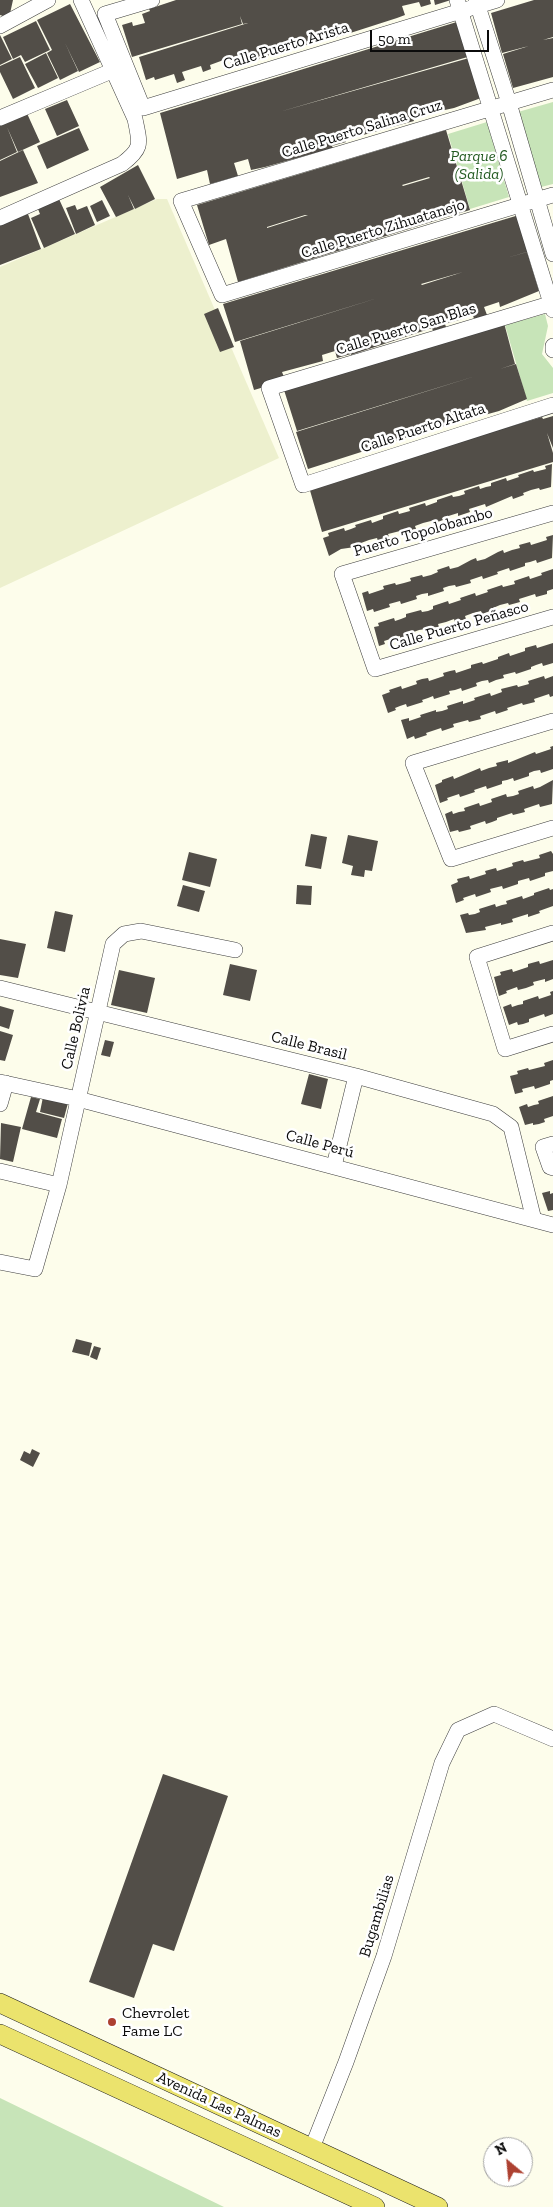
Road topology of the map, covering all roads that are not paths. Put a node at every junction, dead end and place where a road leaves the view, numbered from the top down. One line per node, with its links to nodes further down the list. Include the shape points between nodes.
1 (48, 0): 7 (street)
2 (81, 0): 8 (street)
3 (152, 0): 6 (street, Calle Puerto Arista, via 105,14 143,108)
4 (497, 0): 5 (street, Calle Puerto Arista)
5 (477, 3): 6 (street, Calle Puerto Arista); 10 (street)
6 (459, 6): 11 (street)
7 (0, 26)
8 (114, 70): 12 (street); 16 (street, via 135,119 139,139 136,154 122,164)
9 (553, 90): 10 (street, Calle Puerto Salina Cruz)
10 (509, 103): 11 (street, Calle Puerto Salina Cruz); 14 (street)
11 (491, 108): 15 (street); 18 (street, Calle Puerto Salina Cruz, via 181,201)
12 (0, 118)
13 (553, 195): 14 (street, Calle Puerto Zihuatanejo)
14 (537, 200): 15 (street, Calle Puerto Zihuatanejo); 17 (street)
15 (521, 205): 18 (street, Calle Puerto Zihuatanejo); 19 (street)
16 (0, 218)
17 (553, 254)
18 (222, 295)
19 (552, 306): 21 (street, Calle Puerto San Blas, via 269,388)
20 (553, 405): 21 (street, Calle Puerto Altata)
21 (303, 485)
22 (553, 513): 24 (street, Puerto Topolobambo, via 342,574)
23 (553, 616): 24 (street, Calle Puerto Peñasco)
24 (375, 669)
25 (553, 722): 26 (street, via 413,763 452,859)
26 (553, 828)
27 (553, 933): 31 (street, via 477,956 505,1049)
28 (236, 950): 30 (street, Calle Bolivia, via 142,930 124,934 113,944)
29 (0, 988): 30 (street, Calle Brasil)
30 (98, 1011): 32 (street, Calle Brasil); 34 (street, Calle Bolivia)
31 (553, 1034)
32 (356, 1076): 37 (street); 41 (street, Calle Brasil, via 493,1114 511,1127)
33 (3, 1082): 34 (street, Calle Perú); 35 (street)
34 (78, 1099): 37 (street, Calle Perú); 40 (street, Calle Bolivia)
35 (0, 1104)
36 (548, 1146): 38 (street, via 550,1167)
37 (334, 1166): 41 (street, Calle Perú)
38 (553, 1168)
39 (0, 1171): 40 (street)
40 (59, 1185): 43 (street, Calle Bolivia, via 35,1269)
41 (534, 1220): 42 (street, Calle Perú)
42 (553, 1225)
43 (0, 1262)
44 (553, 1740): 47 (street, Bugambilias, via 494,1714 458,1730 442,1763 384,1956)
45 (0, 2003): 47 (main road, Avenida Las Palmas)
46 (0, 2034): 48 (main road, Avenida Las Palmas)
47 (312, 2148): 49 (main road, Avenida Las Palmas)
48 (376, 2207)
49 (438, 2207)

